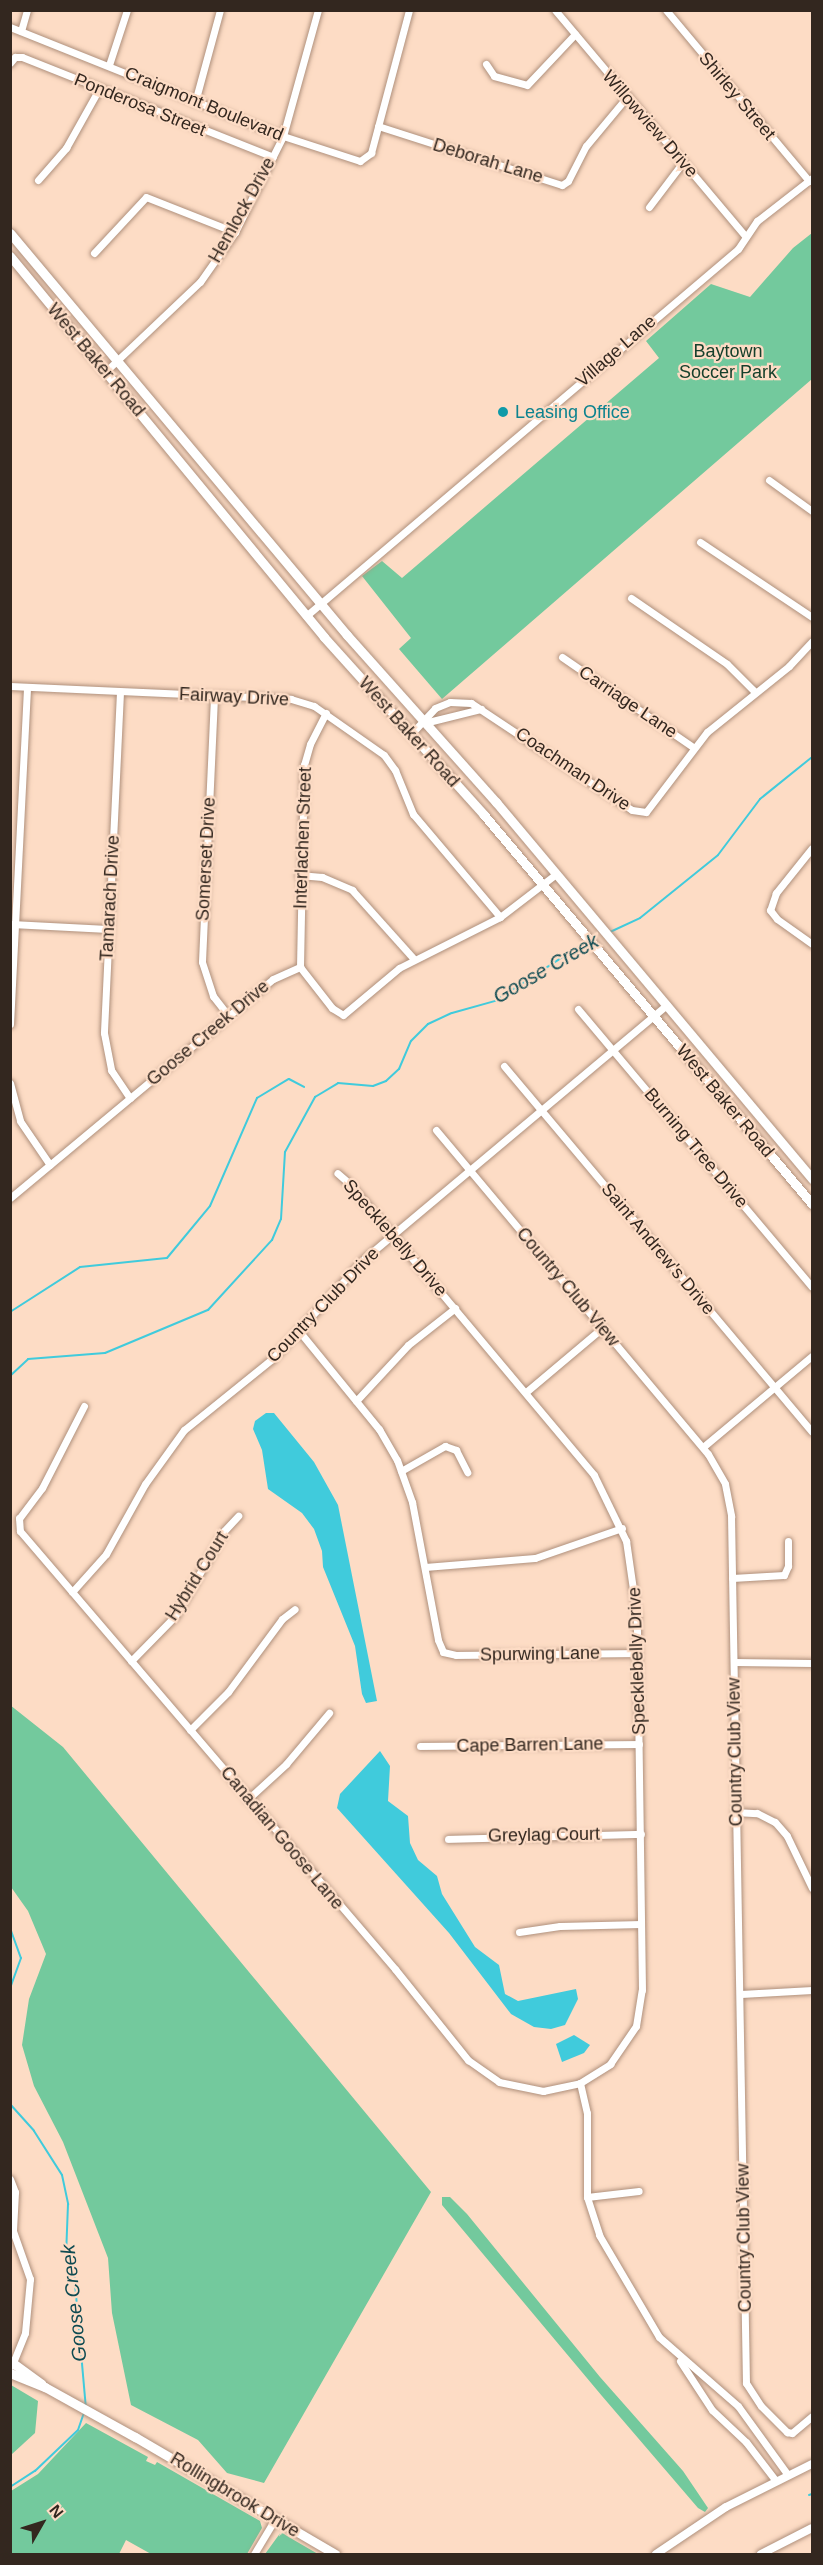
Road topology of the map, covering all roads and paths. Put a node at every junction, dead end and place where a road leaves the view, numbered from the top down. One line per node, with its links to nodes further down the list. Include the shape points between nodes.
1 (27, 10): 9 (street)
2 (127, 10): 13 (street)
3 (220, 10): 16 (street)
4 (318, 10): 18 (street, Hemlock Drive)
5 (409, 10): 17 (street, Craigmont Boulevard)
6 (555, 10): 10 (street, Willowview Drive)
7 (666, 10): 21 (street, Shirley Street)
8 (10, 27): 9 (street, Craigmont Boulevard)
9 (21, 31): 13 (street, Craigmont Boulevard)
10 (575, 34): 12 (street, via 527,85 494,76); 15 (street, Willowview Drive)
11 (10, 63): 14 (street, Ponderosa Street, via 15,57 22,57)
12 (486, 64)
13 (109, 65): 16 (street, Craigmont Boulevard)
14 (99, 89): 19 (street, Ponderosa Street); 22 (street, via 66,148)
15 (626, 98): 17 (street, Deborah Lane, via 586,146 568,181 562,184); 20 (street, Willowview Drive)
16 (195, 102): 18 (street, Craigmont Boulevard)
17 (378, 126): 18 (street, Craigmont Boulevard, via 371,153 360,160)
18 (283, 136): 19 (street, Hemlock Drive)
19 (273, 157): 24 (street, Hemlock Drive)
20 (682, 162): 23 (street); 26 (street, Willowview Drive)
21 (811, 179): 26 (street, Village Lane, via 757,221)
22 (38, 180)
23 (649, 207)
24 (235, 232): 28 (street, via 146,196); 30 (street, Hemlock Drive, via 200,282)
25 (10, 233): 27 (main road, West Baker Road)
26 (745, 236): 38 (street, Village Lane, via 738,249)
27 (20, 244): 29 (main road); 30 (main road, West Baker Road)
28 (94, 253)
29 (10, 254): 31 (main road, West Baker Road)
30 (118, 362): 31 (street, Hemlock Drive); 33 (main road, West Baker Road)
31 (105, 372): 34 (main road, West Baker Road)
32 (769, 480): 35 (street)
33 (223, 488): 34 (main road); 38 (main road, West Baker Road)
34 (210, 499): 39 (main road, West Baker Road)
35 (813, 511)
36 (700, 542): 40 (street)
37 (631, 598): 46 (street, via 727,664)
38 (321, 603): 39 (street, Village Lane); 50 (main road, West Baker Road)
39 (306, 615): 51 (main road, West Baker Road)
40 (813, 617)
41 (813, 641): 46 (street, Coachman Drive)
42 (562, 657): 52 (street, Carriage Lane)
43 (10, 686): 44 (street, Fairway Drive)
44 (27, 687): 45 (street, Fairway Drive); 58 (street)
45 (120, 692): 47 (street, Fairway Drive); 59 (street, Tamarach Drive)
46 (755, 692): 52 (street, Coachman Drive)
47 (214, 697): 49 (street, Fairway Drive, via 291,699); 65 (street, Somerset Drive, via 202,962 213,996)
48 (481, 709): 50 (street, Coachman Drive); 50 (street, Coachman Drive, via 471,703 450,702 428,713); 52 (street, Coachman Drive, via 640,813 651,806)
49 (326, 713): 55 (street, Interlachen Street, via 306,755); 57 (street, Fairway Drive, via 384,755 395,770 413,814)
50 (424, 723): 51 (street, Coachman Drive); 54 (main road, West Baker Road)
51 (411, 734): 56 (main road, West Baker Road)
52 (693, 747)
53 (813, 848): 60 (street, via 776,893 770,910)
54 (556, 874): 56 (street); 63 (main road, West Baker Road)
55 (299, 875): 61 (street, via 332,880 352,890); 62 (street, Interlachen Street)
56 (543, 885): 57 (street); 66 (main road, West Baker Road)
57 (500, 917): 61 (street)
58 (13, 924): 59 (street); 67 (street)
59 (109, 929): 71 (street, Tamarach Drive, via 105,1044 111,1070)
60 (813, 944)
61 (414, 959): 62 (street, via 379,982 343,1015 332,1008)
62 (300, 967): 65 (street, Goose Creek Drive, via 273,979)
63 (667, 1005): 66 (street, Country Club Drive); 77 (main road, West Baker Road)
64 (578, 1009): 68 (street, Burning Tree Drive)
65 (227, 1014): 71 (street, Goose Creek Drive)
66 (653, 1016): 68 (street, Country Club Drive); 78 (main road, West Baker Road)
67 (10, 1024)
68 (614, 1050): 72 (street, Country Club Drive); 82 (street, Burning Tree Drive)
69 (504, 1066): 72 (street, Saint Andrew's Drive)
70 (10, 1083): 74 (street, via 20,1121)
71 (130, 1098): 74 (street, Goose Creek Drive)
72 (542, 1110): 75 (street, Country Club Drive); 87 (street, Saint Andrew's Drive)
73 (436, 1130): 75 (street, Country Club View)
74 (50, 1166): 79 (street, Goose Creek Drive)
75 (470, 1171): 81 (street, Country Club Drive); 84 (street, Country Club View)
76 (337, 1173): 81 (street, Specklebelly Drive)
77 (812, 1178): 78 (main road)
78 (799, 1188): 80 (main road, West Baker Road)
79 (10, 1198)
80 (813, 1204)
81 (394, 1235): 83 (street, Specklebelly Drive); 85 (street, Country Club Drive, via 358,1265)
82 (813, 1287)
83 (455, 1308): 88 (street, Specklebelly Drive); 89 (street, via 408,1345)
84 (602, 1328): 88 (street); 92 (street, Country Club View)
85 (298, 1331): 89 (street); 100 (street, Country Club Drive, via 254,1375 184,1430 145,1484 106,1554)
86 (813, 1356): 87 (street)
87 (775, 1388): 91 (street, Saint Andrew's Drive); 92 (street)
88 (526, 1392): 96 (street, Specklebelly Drive, via 594,1475)
89 (356, 1401): 93 (street, via 379,1429)
90 (84, 1406): 100 (street, Canadian Goose Lane, via 42,1488 17,1524)
91 (813, 1432)
92 (703, 1448): 99 (street, Country Club View, via 719,1469 730,1503)
93 (401, 1471): 94 (street, via 445,1446 456,1450); 98 (street)
94 (468, 1472)
95 (238, 1516): 103 (street, Hybrid Court, via 224,1532 175,1616)
96 (622, 1528): 98 (street, via 535,1558); 102 (street, Specklebelly Drive, via 635,1580)
97 (788, 1541): 99 (street, via 784,1575)
98 (425, 1567): 102 (street, Spurwing Lane, via 443,1652)
99 (732, 1578): 104 (street, Country Club View)
100 (72, 1592): 103 (street, Canadian Goose Lane)
101 (295, 1609): 107 (street, via 282,1618 237,1683)
102 (638, 1653): 108 (street, Specklebelly Drive)
103 (131, 1661): 107 (street, Canadian Goose Lane)
104 (734, 1662): 105 (street); 111 (street, Country Club View)
105 (813, 1663)
106 (329, 1713): 110 (street)
107 (190, 1730): 110 (street, Canadian Goose Lane)
108 (639, 1744): 109 (street, Cape Barren Lane); 112 (street, Specklebelly Drive)
109 (420, 1746)
110 (248, 1799): 119 (street, Canadian Goose Lane, via 480,2071 518,2088 543,2091)
111 (735, 1812): 114 (street, via 757,1813 776,1822 788,1836); 118 (street, Country Club View)
112 (641, 1834): 113 (street, Greylag Court); 115 (street, Specklebelly Drive)
113 (448, 1839)
114 (813, 1888)
115 (641, 1924): 116 (street, via 567,1925); 119 (street, Specklebelly Drive, via 642,1990 636,2026 610,2064)
116 (519, 1932)
117 (813, 1989): 118 (street)
118 (741, 1994): 127 (street, Country Club View, via 746,2383 765,2411 787,2432 792,2433)
119 (580, 2083): 122 (street, via 587,2113)
120 (10, 2179): 124 (street, via 15,2192 13,2231 30,2279 25,2333)
121 (639, 2191): 122 (street)
122 (587, 2198): 123 (street, via 599,2235 650,2324)
123 (677, 2356): 129 (street, via 738,2406); 130 (street, via 712,2410 746,2442)
124 (11, 2364): 126 (main road)
125 (10, 2373): 126 (main road)
126 (45, 2387): 131 (main road, Rollingbrook Drive)
127 (813, 2416)
128 (813, 2464): 129 (street)
129 (788, 2475): 130 (street)
130 (776, 2481): 135 (street, via 726,2507)
131 (275, 2519): 133 (street); 134 (main road, Rollingbrook Drive)
132 (813, 2528): 136 (street)
133 (254, 2554)
134 (335, 2554)
135 (656, 2554)
136 (761, 2554)

